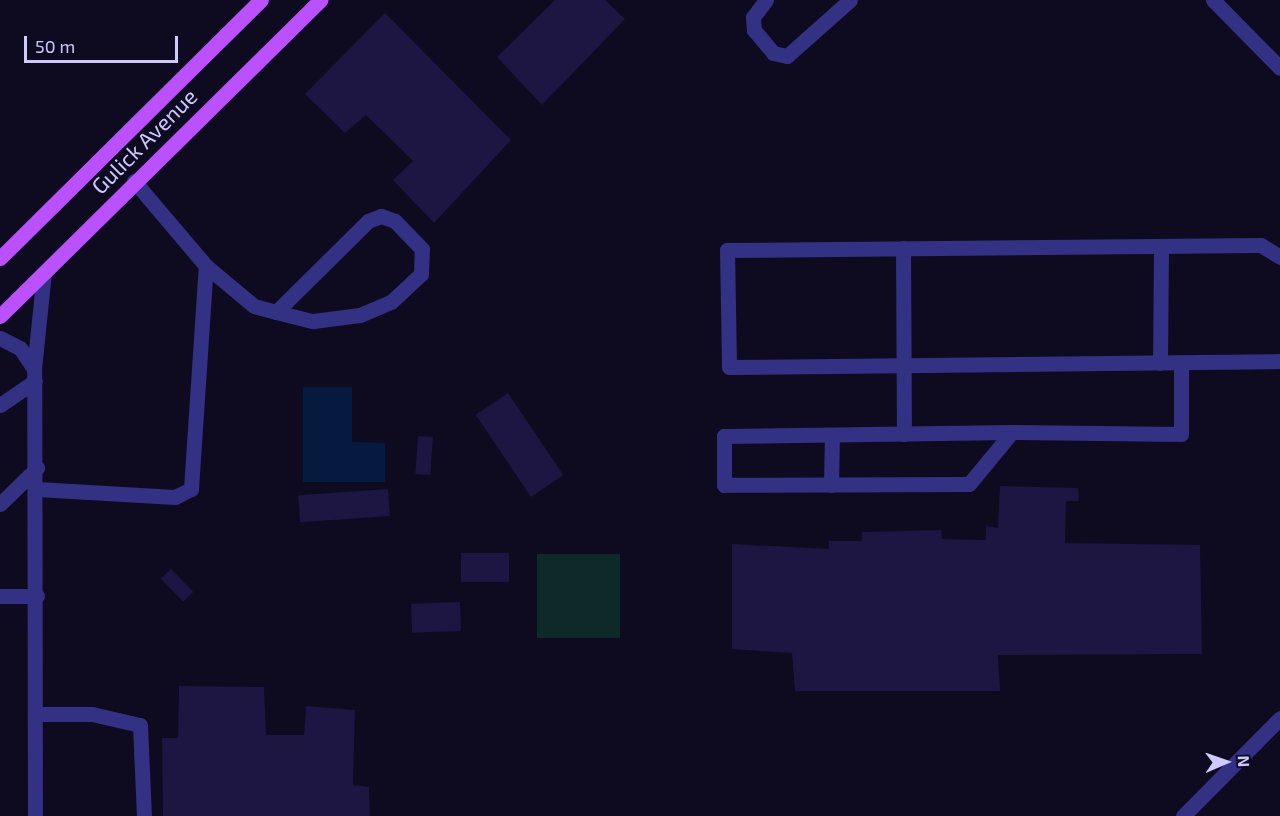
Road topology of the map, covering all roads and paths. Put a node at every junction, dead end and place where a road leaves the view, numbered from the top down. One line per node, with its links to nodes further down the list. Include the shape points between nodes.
1 (261, 0): 11 (main road, Gulick Avenue)
2 (321, 0): 7 (main road, Gulick Avenue)
3 (766, 0): 4 (street, via 753,17 754,30 773,53 787,56)
4 (850, 0)
5 (1213, 0): 6 (street)
6 (1280, 68)
7 (134, 181): 12 (street); 13 (main road, Gulick Avenue)
8 (1161, 246): 9 (street); 10 (street, via 1261,245); 18 (street)
9 (903, 248): 20 (street); 20 (street, via 727,250 729,367)
10 (1280, 256)
11 (0, 258)
12 (206, 266): 14 (street, via 254,306); 28 (street, via 191,489 175,497)
13 (44, 273): 15 (main road, Gulick Avenue); 21 (street)
14 (276, 312): 14 (street, via 313,321 360,315 391,302 421,274 422,249 395,221 381,216 368,221)
15 (0, 316)
16 (0, 338): 21 (street, via 20,348)
17 (1280, 362): 19 (street)
18 (1160, 363): 19 (street); 20 (street)
19 (1180, 363): 23 (street, via 1181,434)
20 (905, 366): 24 (street)
21 (34, 375): 22 (street); 26 (street)
22 (0, 405)
23 (1012, 432): 24 (street); 27 (street, via 969,484)
24 (904, 434): 25 (street)
25 (832, 435): 27 (street); 27 (street, via 724,436 724,485)
26 (37, 468): 28 (street); 29 (street)
27 (831, 485)
28 (37, 489): 31 (street)
29 (0, 504)
30 (0, 596): 31 (street)
31 (37, 596): 32 (street)
32 (36, 714): 34 (street); 35 (street, via 92,714 140,724)
33 (1280, 718): 36 (street)
34 (35, 816)
35 (144, 816)
36 (1183, 816)

